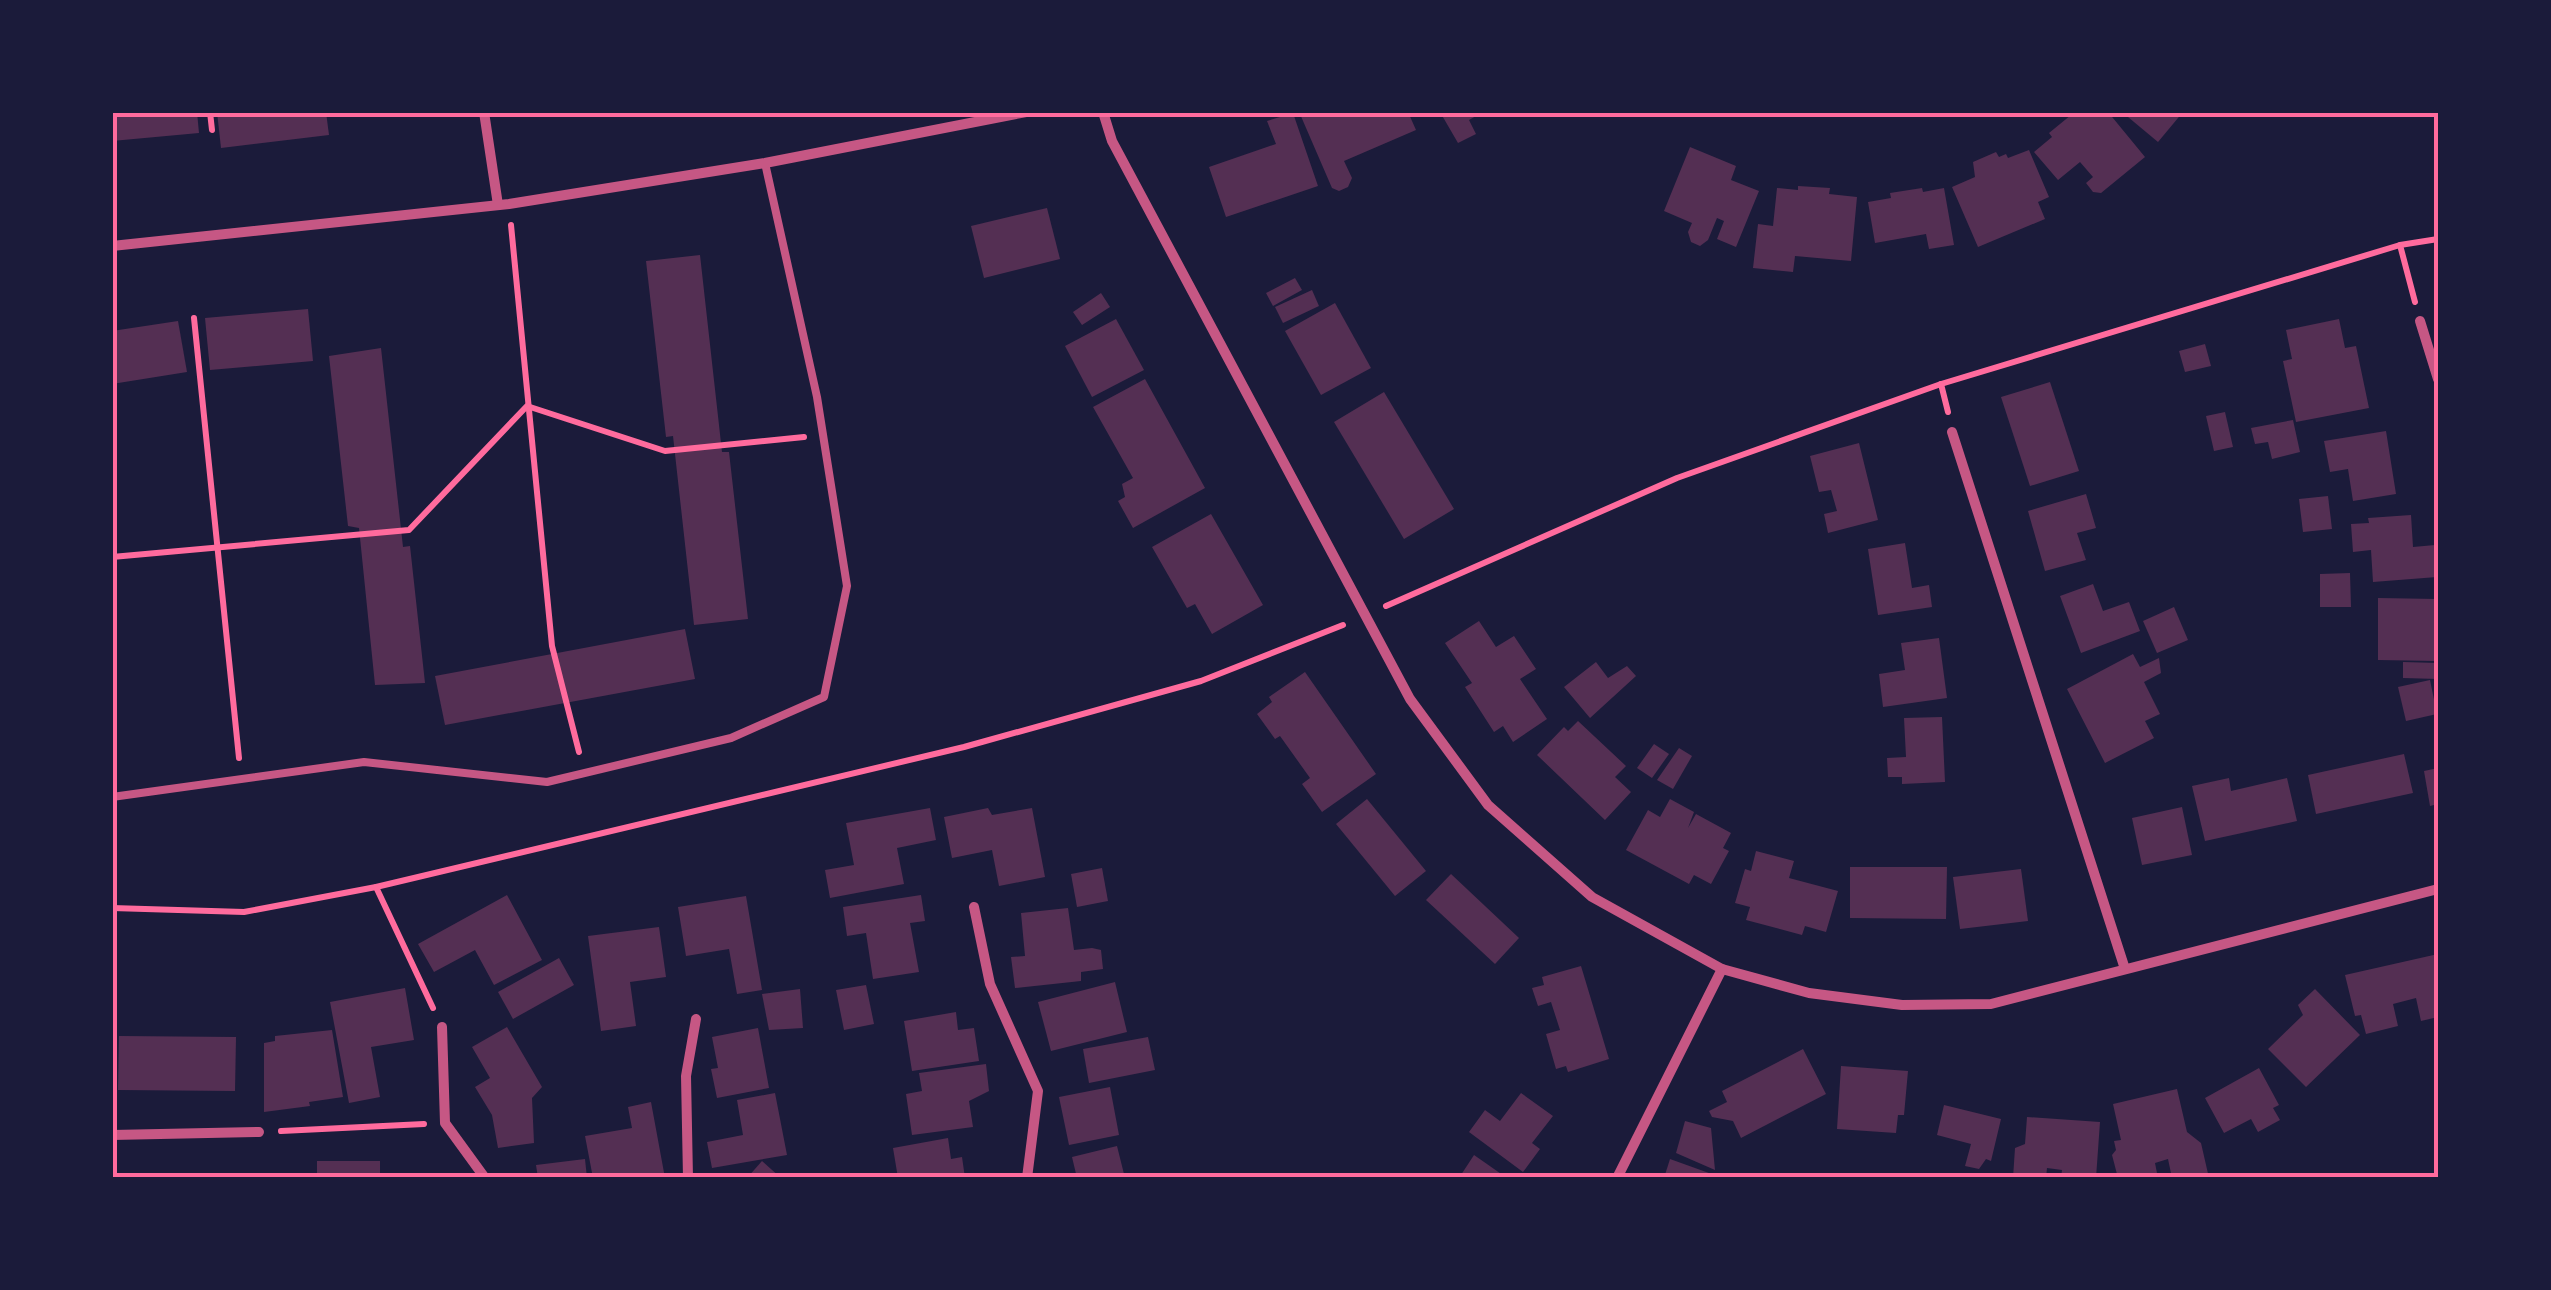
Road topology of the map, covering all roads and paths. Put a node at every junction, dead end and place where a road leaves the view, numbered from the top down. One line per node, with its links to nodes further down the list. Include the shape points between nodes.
1 (210, 112): 5 (path)
2 (484, 112): 7 (street)
3 (1026, 112): 6 (street)
4 (1103, 112): 19 (street, via 1112,141)
5 (212, 130)
6 (765, 163): 7 (street); 16 (lane)
7 (504, 204): 9 (street); 14 (path)
8 (2438, 238): 10 (path)
9 (112, 246)
10 (2400, 246): 12 (path); 19 (path, via 1942,384 1677,478)
11 (194, 318): 17 (path)
12 (2420, 321): 13 (street)
13 (2438, 378)
14 (527, 406): 16 (path, via 665,451); 17 (path, via 409,530); 20 (path, via 552,646)
15 (1952, 432): 27 (street)
16 (823, 435): 20 (lane, via 847,586 824,697 731,738)
17 (220, 548): 18 (path); 21 (path)
18 (112, 558)
19 (1364, 616): 23 (path, via 1201,681 964,747); 28 (street, via 1410,699 1488,805 1592,898)
20 (584, 772): 21 (lane, via 547,782 364,762)
21 (242, 779): 22 (lane)
22 (112, 798)
23 (376, 887): 26 (path, via 244,912); 30 (path)
24 (2438, 889): 27 (street)
25 (974, 907): 36 (street, via 990,984 1038,1091)
26 (112, 908)
27 (2124, 969): 28 (street, via 1991,1004 1902,1006 1809,993)
28 (1722, 970): 37 (street)
29 (696, 1019): 35 (street, via 686,1076)
30 (442, 1027): 31 (street)
31 (445, 1123): 32 (path); 34 (street)
32 (259, 1132): 33 (street)
33 (112, 1135)
34 (485, 1178)
35 (688, 1178)
36 (1027, 1178)
37 (1617, 1178)

